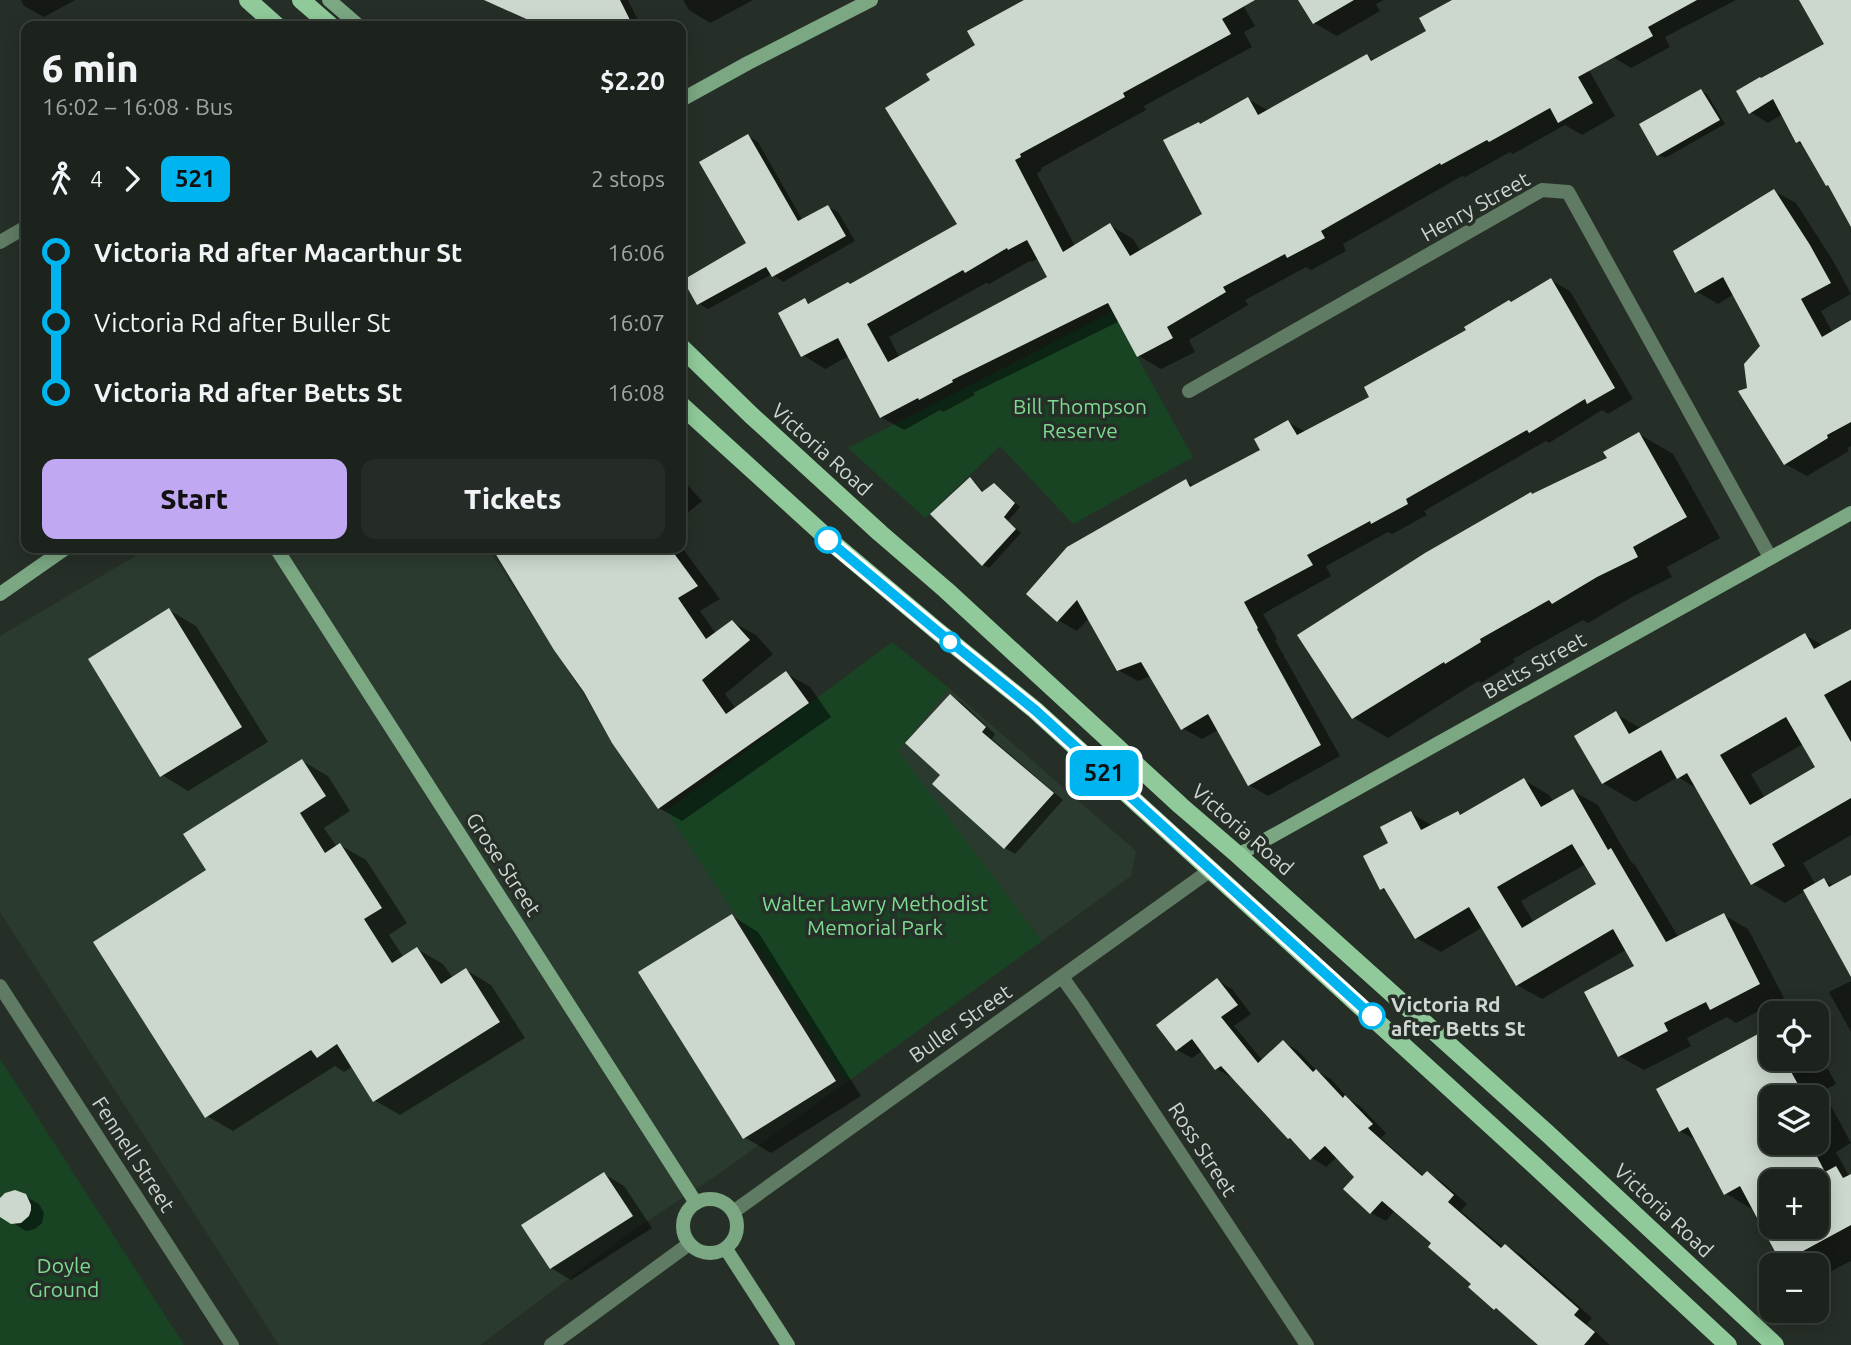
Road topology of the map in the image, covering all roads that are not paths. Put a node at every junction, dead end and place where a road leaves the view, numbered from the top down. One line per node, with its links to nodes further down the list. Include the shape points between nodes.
1 (248, 0): 5 (main road)
2 (301, 0): 6 (main road)
3 (329, 0): 7 (street)
4 (871, 0): 8 (street)
5 (271, 21)
6 (325, 21)
7 (353, 21)
8 (686, 97)
9 (21, 230): 10 (street)
10 (0, 242)
11 (686, 352): 19 (main road, Victoria Road)
12 (1188, 391): 17 (street, Henry Street, via 1542,190 1568,192)
13 (686, 410): 20 (main road, via 835,545 1035,710)
14 (1851, 513): 17 (street, Betts Street)
15 (59, 553): 18 (street)
16 (279, 553): 23 (street, Grose Street)
17 (1770, 557): 19 (street, Betts Street)
18 (0, 594)
19 (1238, 855): 32 (main road, Victoria Road)
20 (1212, 869): 21 (street, Buller Street); 31 (main road)
21 (1062, 977): 24 (street, Buller Street); 30 (street, Ross Street)
22 (0, 986): 27 (street, Fennell Street)
23 (696, 1203): 24 (street, via 712,1199); 25 (street, via 683,1221)
24 (733, 1212): 26 (street, via 736,1236)
25 (689, 1244): 26 (street, via 710,1254); 28 (street)
26 (726, 1249): 29 (street)
27 (232, 1345)
28 (551, 1345)
29 (788, 1345)
30 (1307, 1345)
31 (1728, 1345)
32 (1775, 1345)

